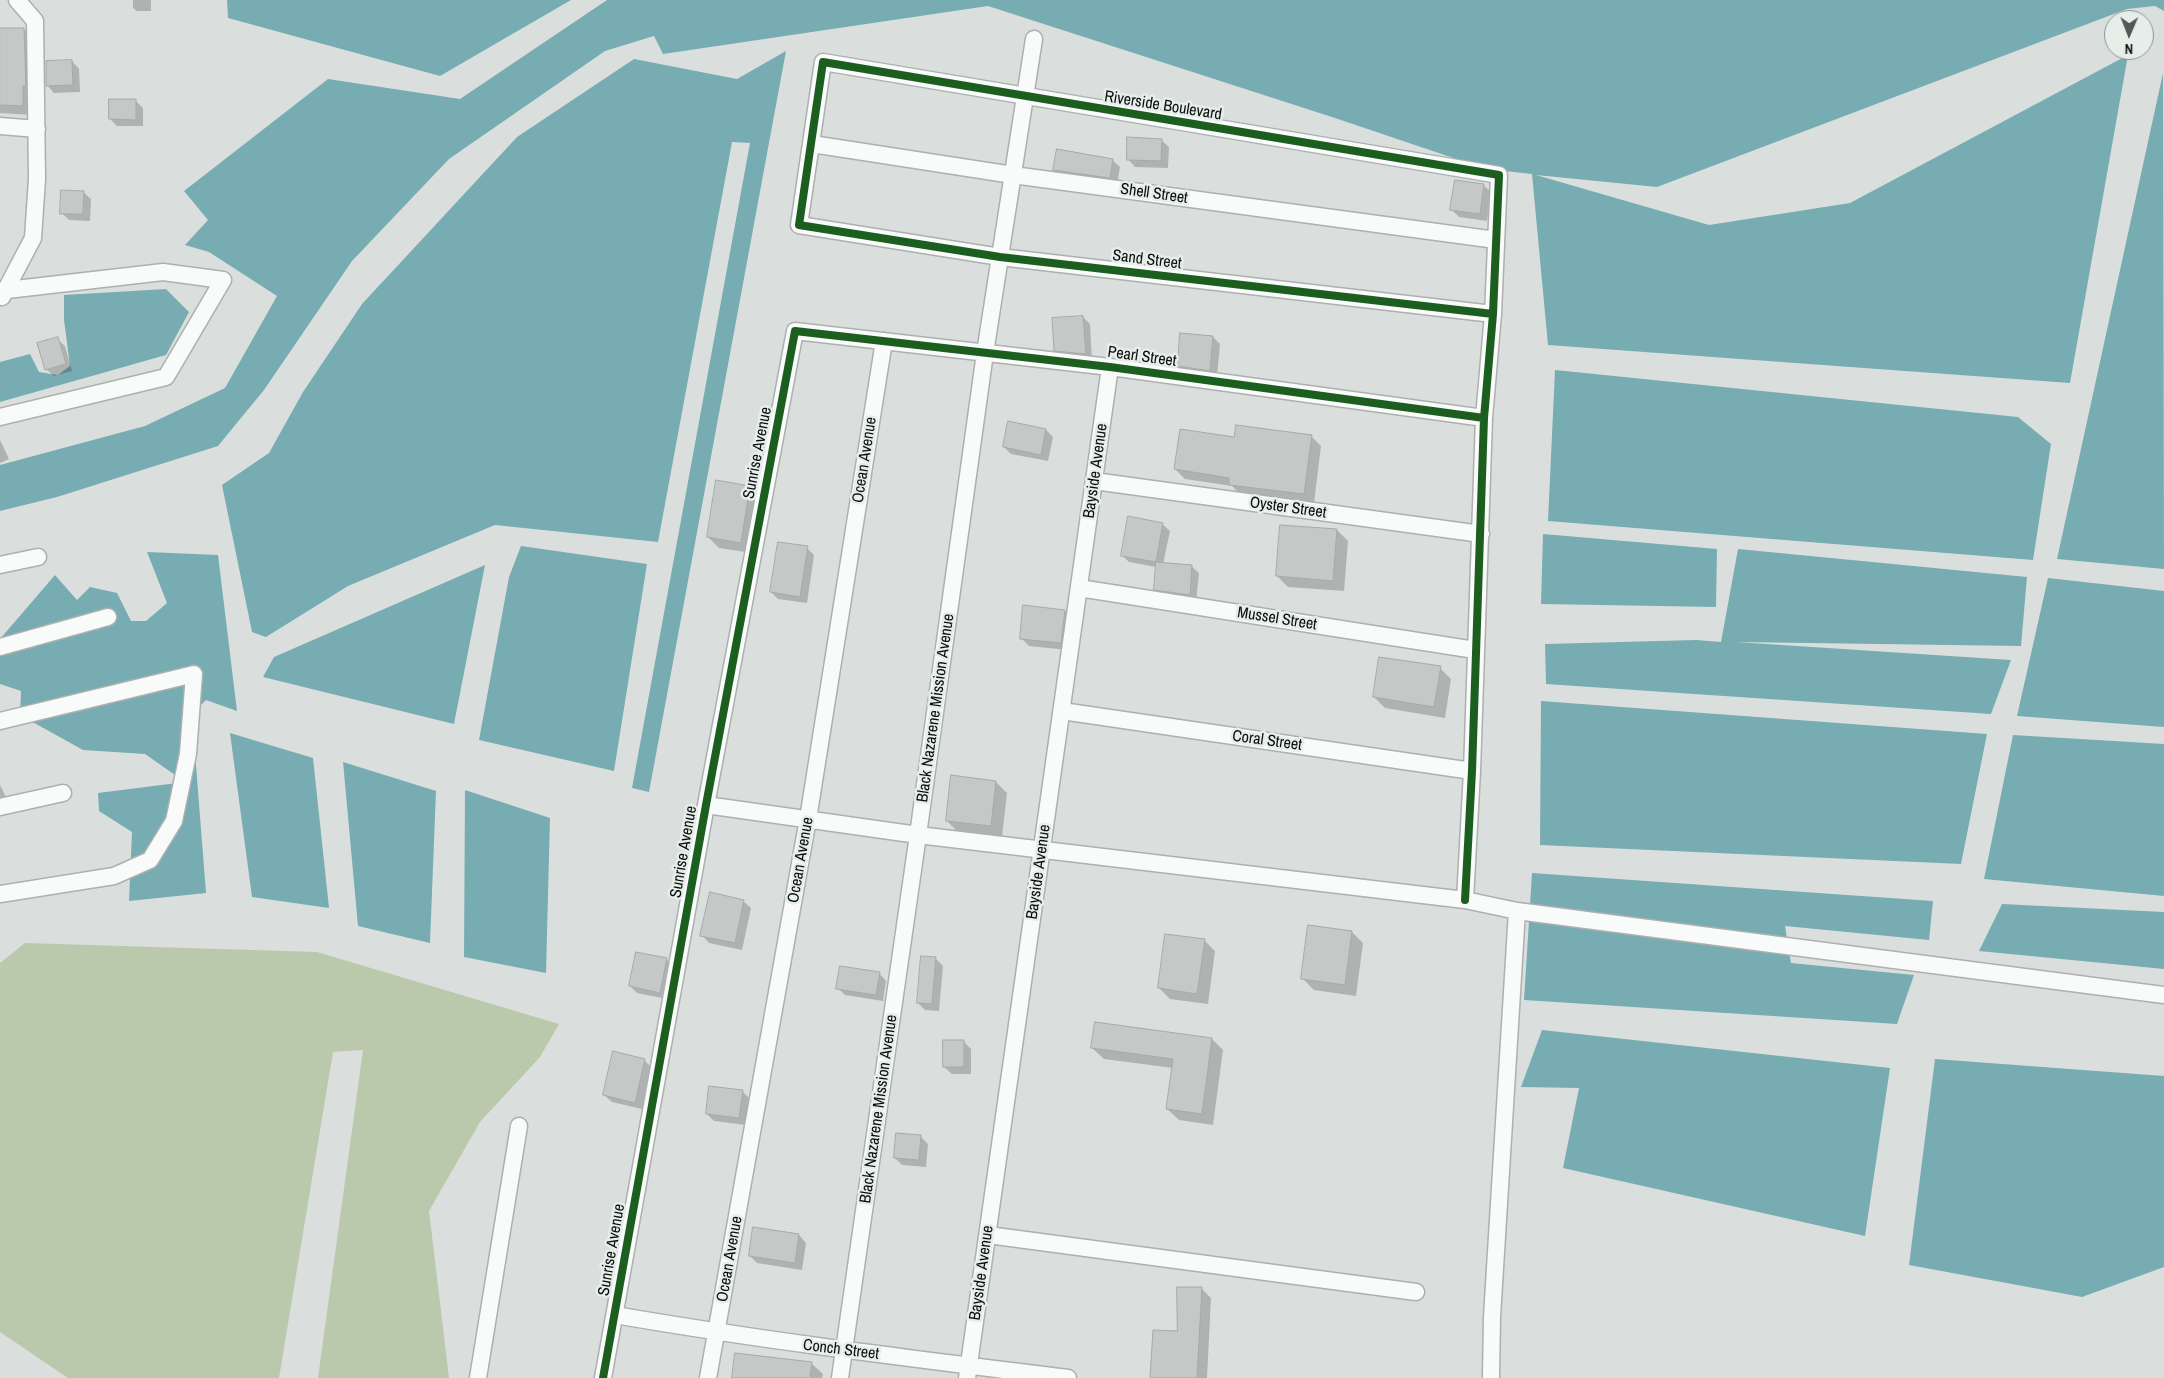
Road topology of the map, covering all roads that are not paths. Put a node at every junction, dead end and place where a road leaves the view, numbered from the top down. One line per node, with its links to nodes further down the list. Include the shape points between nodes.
1 (17, 0): 5 (street, via 36,21)
2 (1034, 39): 3 (street, Black Nazarene Mission Avenue)
3 (1025, 97): 6 (street, Riverside Boulevard, via 823,62); 7 (street, Black Nazarene Mission Avenue); 8 (street, Riverside Boulevard, via 1499,175)
4 (0, 126): 5 (street)
5 (37, 129): 10 (street, via 33,238)
6 (812, 144): 7 (street, Shell Street); 9 (street, Sand Street, via 799,225)
7 (1013, 175): 8 (street, Shell Street); 9 (street, Black Nazarene Mission Avenue)
8 (1496, 240): 11 (street)
9 (1000, 257): 11 (street, Sand Street); 14 (street, Black Nazarene Mission Avenue)
10 (3, 295): 16 (street, via 163,272 223,280 166,377)
11 (1493, 314): 17 (street)
12 (795, 331): 13 (street, Pearl Street); 30 (street, Sunrise Avenue)
13 (884, 341): 14 (street, Pearl Street); 32 (street, Ocean Avenue)
14 (985, 353): 15 (street, Pearl Street); 33 (street, Black Nazarene Mission Avenue)
15 (1110, 367): 17 (street, Pearl Street); 18 (street, Bayside Avenue)
16 (0, 416)
17 (1484, 418): 19 (street)
18 (1094, 481): 19 (street, Oyster Street); 22 (street, Bayside Avenue)
19 (1481, 534): 25 (street)
20 (38, 557): 21 (street)
21 (0, 565)
22 (1079, 588): 25 (street, Mussel Street); 26 (street, Bayside Avenue)
23 (108, 617): 24 (street)
24 (0, 647)
25 (1475, 650): 28 (street)
26 (1062, 711): 28 (street, Coral Street); 34 (street, Bayside Avenue)
27 (0, 721): 35 (street, via 194,674 188,754 174,821 150,860 114,876)
28 (1472, 771): 36 (street)
29 (63, 793): 31 (street)
30 (706, 805): 32 (street); 42 (street, Sunrise Avenue)
31 (0, 807)
32 (808, 819): 33 (street); 43 (street, Ocean Avenue)
33 (918, 835): 34 (street); 44 (street, Black Nazarene Mission Avenue)
34 (1042, 848): 36 (street); 40 (street, Bayside Avenue)
35 (0, 894)
36 (1465, 900): 37 (street)
37 (1517, 911): 38 (street); 51 (street)
38 (2164, 995)
39 (519, 1126): 46 (street)
40 (988, 1235): 41 (street); 45 (street, Bayside Avenue)
41 (1416, 1292)
42 (614, 1315): 43 (street, Conch Street); 47 (street, Sunrise Avenue)
43 (717, 1333): 44 (street, Conch Street); 48 (street, Ocean Avenue)
44 (844, 1351): 45 (street, Conch Street); 49 (street, Black Nazarene Mission Avenue)
45 (968, 1372): 50 (street, Conch Street)
46 (478, 1378)
47 (603, 1378)
48 (708, 1378)
49 (840, 1378)
50 (1068, 1378)
51 (1491, 1378)

